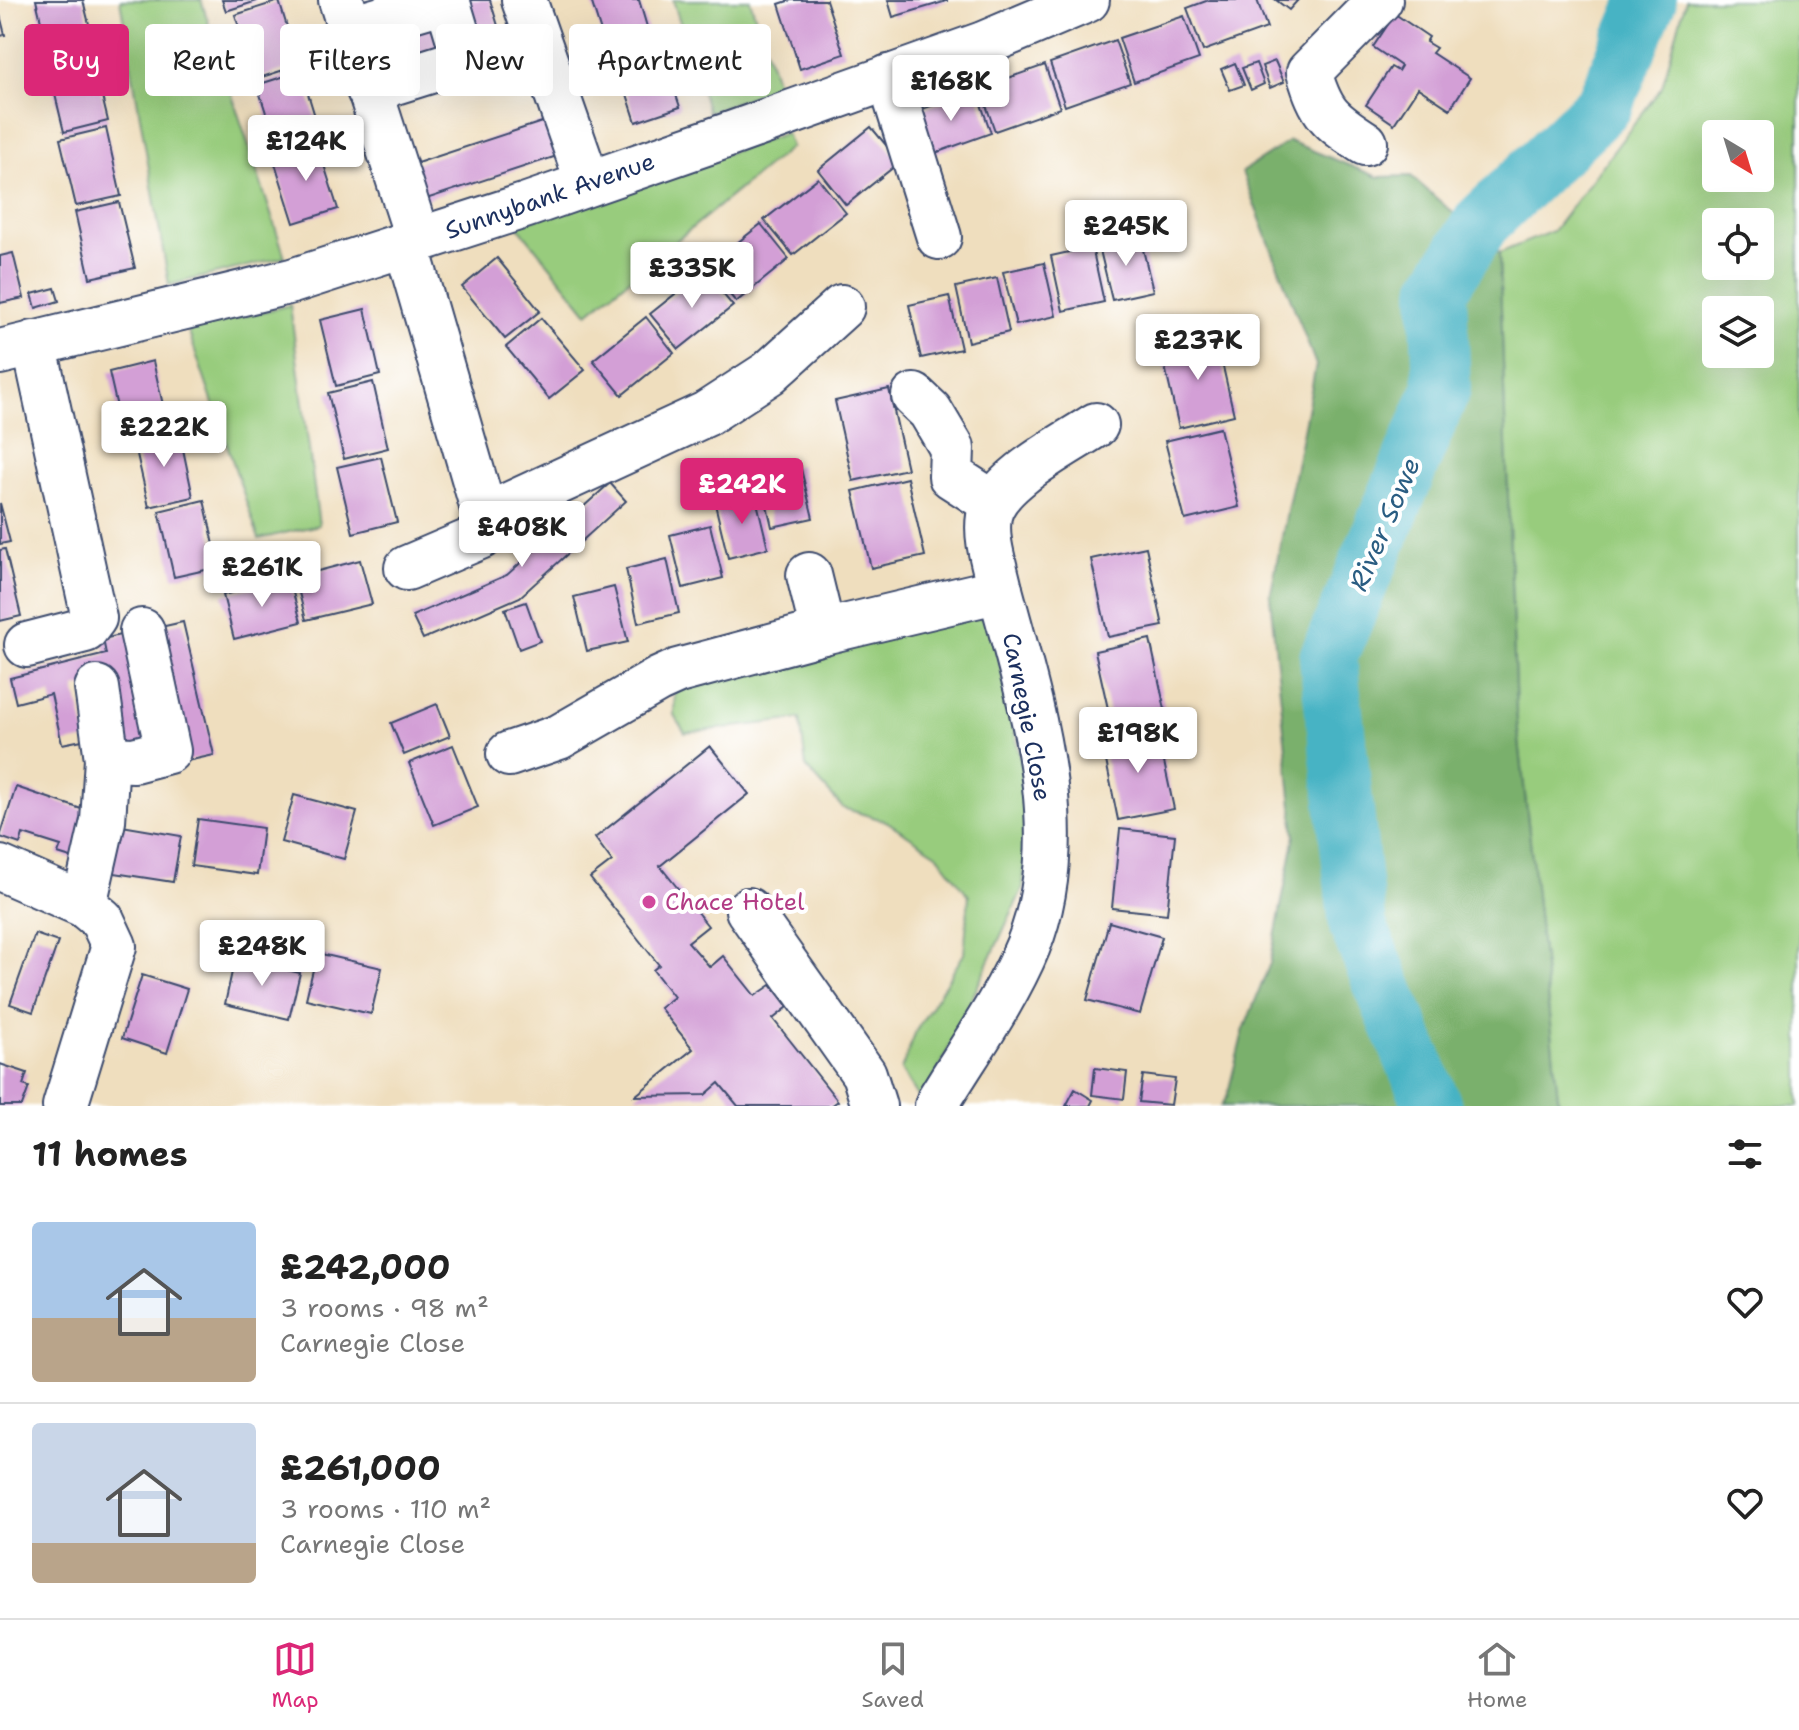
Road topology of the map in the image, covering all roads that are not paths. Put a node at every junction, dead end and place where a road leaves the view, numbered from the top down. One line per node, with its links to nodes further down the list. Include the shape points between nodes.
1 (446, 0): 5 (street); 7 (street, via 465,60)
2 (524, 0): 11 (street)
3 (1087, 0): 6 (street, Sunnybank Avenue)
4 (1380, 0): 10 (street, via 1309,72 1318,101 1335,123)
5 (346, 14)
6 (1014, 15): 8 (street, Sunnybank Avenue)
7 (420, 74)
8 (889, 77): 11 (street, Sunnybank Avenue); 12 (street)
9 (371, 96): 13 (street)
10 (1365, 143)
11 (588, 183): 13 (street, Sunnybank Avenue)
12 (939, 237)
13 (412, 242): 15 (street, Sunnybank Avenue, via 292,281); 19 (street)
14 (842, 307): 19 (street, via 769,373 706,414)
15 (17, 348): 25 (street, via 94,618 85,630)
16 (914, 396): 18 (street, via 930,411 952,448 951,476)
17 (1096, 425): 18 (street, via 1011,482)
18 (993, 503): 22 (street, Carnegie Close, via 989,541)
19 (485, 516): 20 (street, via 482,536)
20 (407, 568)
21 (809, 575): 24 (street)
22 (1000, 590): 24 (street); 34 (street, Carnegie Close, via 1045,781 1043,899 1028,946)
23 (142, 631): 28 (street, via 168,751 134,760)
24 (823, 632): 27 (street, via 668,675 559,737)
25 (27, 645)
26 (97, 688): 28 (street)
27 (509, 754)
28 (107, 759): 30 (street, via 103,821)
29 (0, 868): 30 (street)
30 (84, 905): 32 (street, via 102,920 114,946)
31 (748, 910): 33 (street, via 864,1074)
32 (65, 1106)
33 (874, 1106)
34 (937, 1106)

